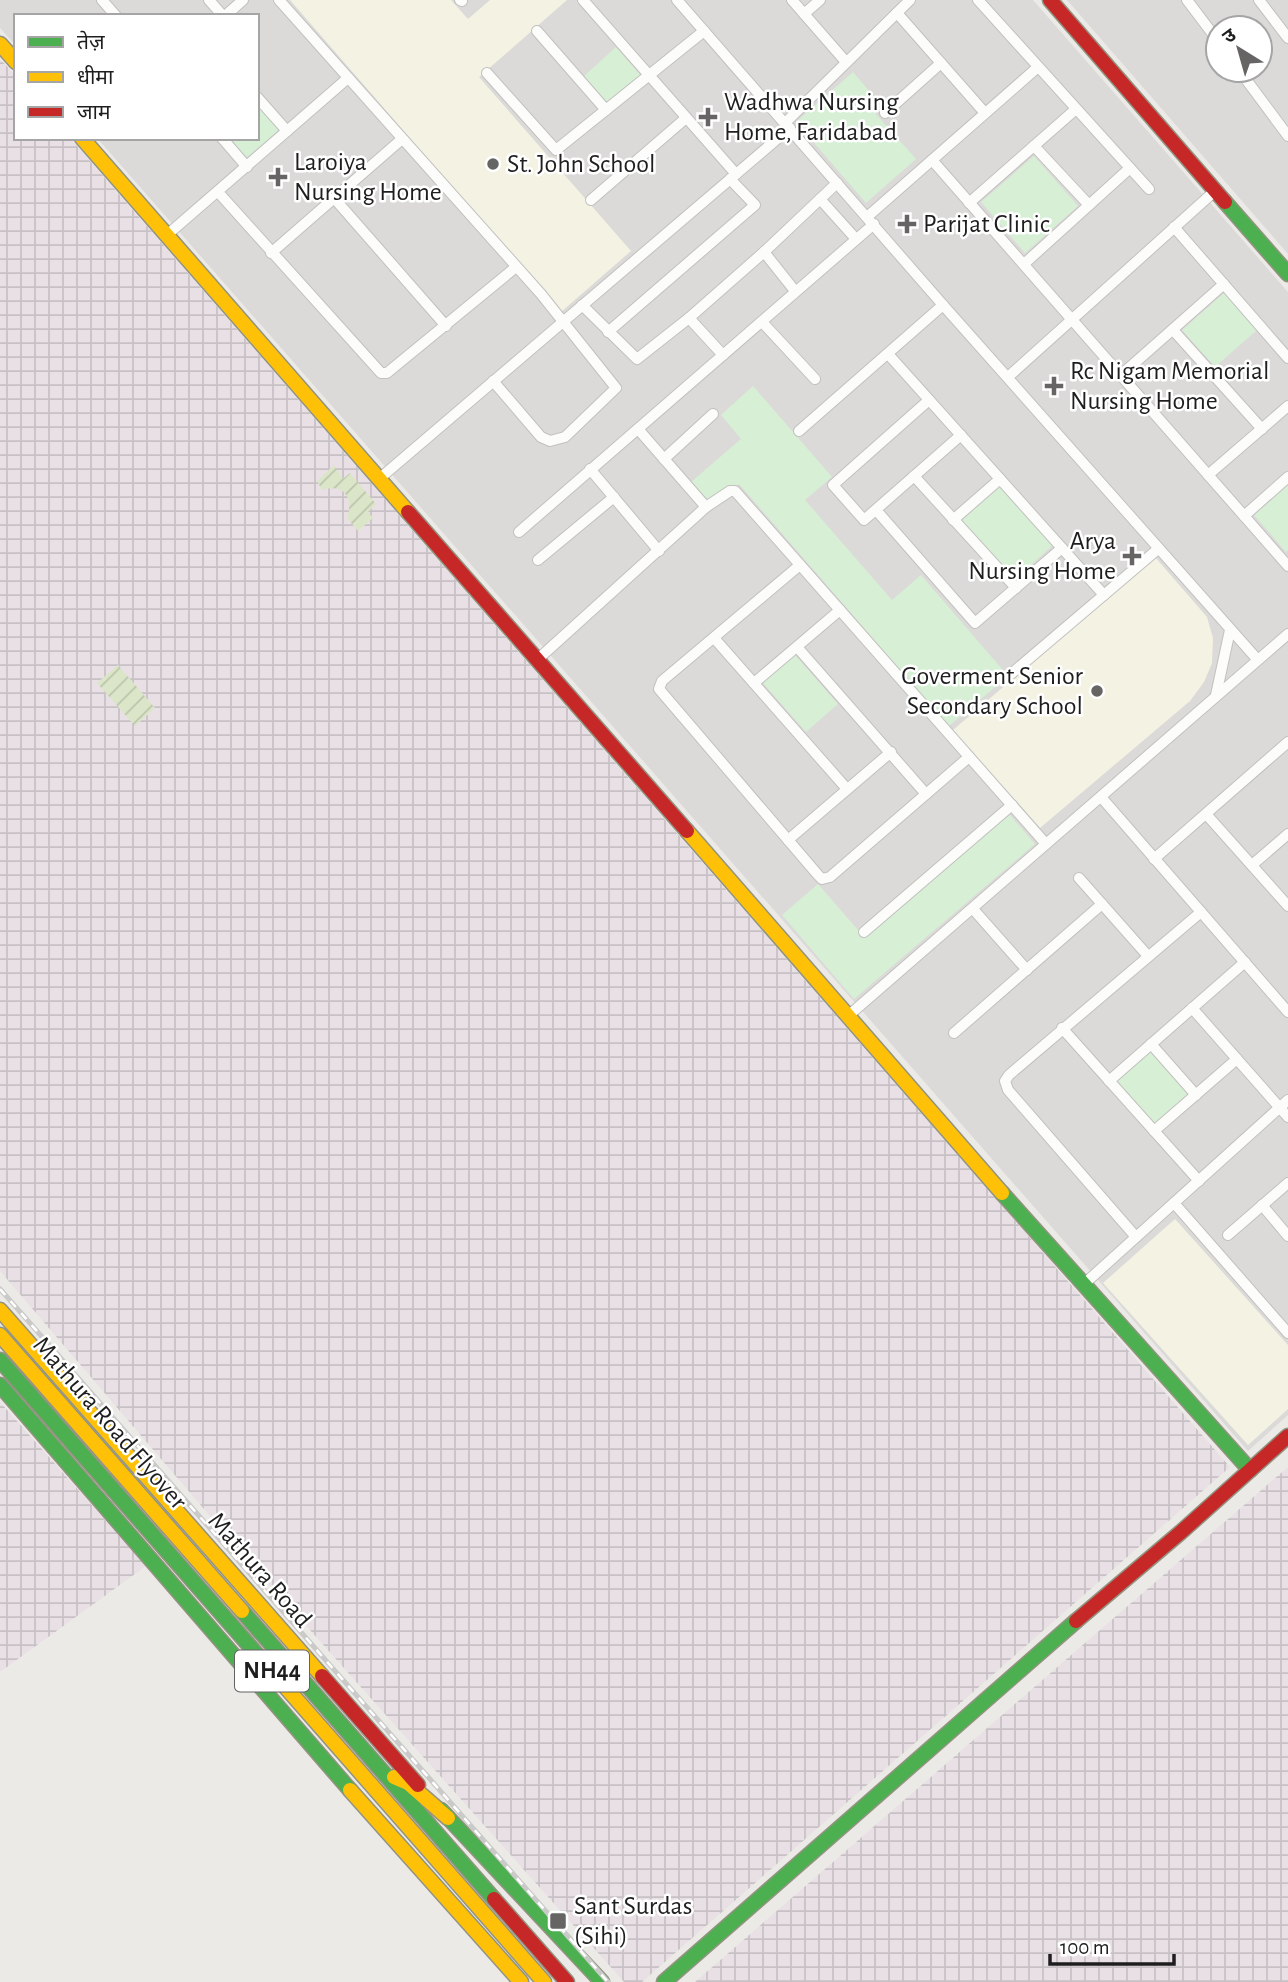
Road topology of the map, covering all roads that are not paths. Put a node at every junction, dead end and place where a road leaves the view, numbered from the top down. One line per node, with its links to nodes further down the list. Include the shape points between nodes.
1 (102, 0): 15 (street)
2 (209, 0): 16 (street)
3 (243, 0): 17 (street)
4 (279, 0): 30 (street)
5 (583, 0): 29 (street)
6 (677, 0): 21 (street)
7 (792, 0): 18 (street)
8 (820, 0): 18 (street)
9 (910, 0): 14 (street)
10 (978, 0): 27 (street)
11 (1050, 0): 51 (main road)
12 (1187, 0): 19 (street)
13 (1259, 0): 22 (street)
14 (897, 13): 25 (street); 26 (street)
15 (114, 14)
16 (222, 14)
17 (226, 14)
18 (804, 14): 25 (street)
19 (1204, 22)
20 (537, 31): 34 (street)
21 (704, 31): 29 (street); 38 (street)
22 (1288, 38)
23 (0, 44): 24 (main road)
24 (14, 60)
25 (846, 62): 38 (street)
26 (941, 63): 35 (street); 36 (street)
27 (1038, 67): 33 (street); 36 (street)
28 (487, 73): 34 (street, via 555,150)
29 (649, 76): 34 (street); 37 (street)
30 (348, 78): 39 (street); 41 (street)
31 (1249, 84): 40 (street)
32 (259, 99): 39 (street)
33 (1076, 109): 44 (street); 47 (street)
34 (606, 110)
35 (885, 113)
36 (985, 113): 45 (street)
37 (686, 118): 48 (street); 55 (street)
38 (788, 125): 48 (street); 49 (street)
39 (287, 131): 46 (street)
40 (1288, 136)
41 (402, 139): 53 (street); 65 (street)
42 (84, 140): 60 (main road)
43 (224, 140): 46 (street)
44 (1034, 146): 56 (street); 57 (street)
45 (932, 160): 56 (street); 58 (street)
46 (247, 167): 52 (street)
47 (1130, 168): 50 (street); 57 (street)
48 (733, 176): 69 (street); 77 (street, via 755,205)
49 (837, 183): 54 (street); 58 (street)
50 (1149, 189)
51 (1216, 190): 59 (street); 66 (main road)
52 (218, 192): 60 (street); 62 (street)
53 (334, 198): 62 (street); 75 (street)
54 (820, 199): 61 (street); 63 (street)
55 (592, 200)
56 (969, 202): 64 (street)
57 (1089, 205): 64 (street)
58 (871, 220): 61 (street); 70 (street)
59 (1174, 227): 67 (street); 72 (street)
60 (167, 235): 97 (main road)
61 (856, 239): 68 (street)
62 (271, 253): 75 (street, via 382,373)
63 (764, 253): 68 (street); 71 (street)
64 (1024, 264): 72 (street)
65 (516, 267): 73 (street); 75 (street)
66 (1288, 274)
67 (1224, 284): 76 (street); 80 (street)
68 (796, 291): 74 (street)
69 (582, 305): 73 (street); 77 (street)
70 (943, 305): 78 (street); 82 (street)
71 (689, 318): 77 (street, via 637,359); 79 (street)
72 (1072, 319): 81 (street); 82 (street)
73 (562, 322): 84 (street); 84 (street, via 616,388 565,437 550,441 541,437)
74 (762, 322): 79 (street); 83 (street)
75 (446, 326)
76 (1172, 330): 81 (street); 89 (street)
77 (608, 332)
78 (888, 354): 85 (street); 90 (street)
79 (723, 355): 88 (street)
80 (1288, 358)
81 (1121, 376): 94 (street)
82 (1008, 377): 106 (street)
83 (815, 379)
84 (494, 381): 97 (street)
85 (929, 400): 91 (street); 101 (street, via 833,485 864,520)
86 (1288, 406): 89 (street)
87 (713, 414): 92 (street)
88 (638, 429): 92 (street); 93 (street)
89 (1262, 429): 94 (street)
90 (799, 431)
91 (961, 435): 95 (street); 98 (street)
92 (664, 458): 100 (street)
93 (590, 469): 99 (street); 104 (street)
94 (1208, 475): 102 (street)
95 (914, 476): 101 (street); 103 (street)
96 (1288, 477): 102 (street)
97 (380, 479): 119 (main road)
98 (1000, 479): 103 (street); 105 (street)
99 (614, 497): 107 (street); 108 (street)
100 (706, 507): 107 (street); 110 (street, via 735,491)
101 (876, 510): 111 (street, via 975,623)
102 (1244, 516): 109 (street)
103 (953, 520): 111 (street)
104 (519, 532)
105 (1062, 548): 111 (street); 112 (street)
106 (1158, 549): 112 (street); 114 (street)
107 (659, 551): 119 (street)
108 (538, 561)
109 (1288, 564)
110 (800, 565): 113 (street); 116 (street)
111 (1016, 589)
112 (1104, 595): 120 (street)
113 (840, 610): 117 (street); 125 (street)
114 (1230, 630): 118 (street); 122 (street)
115 (1288, 634): 118 (street)
116 (714, 638): 121 (street); 132 (street, via 662,681 659,689)
117 (797, 647): 121 (street); 124 (street)
118 (1257, 659): 122 (street)
119 (537, 660): 147 (main road)
120 (1011, 674)
121 (754, 683): 126 (street)
122 (1216, 695): 128 (street)
123 (1288, 742): 130 (street)
124 (891, 752): 126 (street); 127 (street)
125 (969, 757): 127 (street); 129 (street)
126 (847, 789): 132 (street)
127 (926, 794): 132 (street, via 825,879)
128 (1101, 797): 133 (street); 134 (street)
129 (1012, 805): 133 (street); 141 (street)
130 (1206, 814): 134 (street); 135 (street)
131 (1288, 834): 135 (street)
132 (788, 840)
133 (1046, 845): 139 (street)
134 (1154, 859): 140 (street)
135 (1252, 866): 138 (street)
136 (1079, 878): 137 (street)
137 (1102, 904): 142 (street); 144 (street)
138 (1288, 906)
139 (972, 909): 144 (street); 147 (street)
140 (1201, 912): 142 (street); 143 (street)
141 (864, 932)
142 (1148, 956): 148 (street)
143 (1245, 962): 145 (street); 146 (street)
144 (1027, 970): 149 (street)
145 (1192, 1008): 150 (street); 151 (street)
146 (1287, 1009)
147 (848, 1016): 164 (main road)
148 (1062, 1028): 152 (street); 163 (street, via 1009,1075 1005,1086)
149 (954, 1033)
150 (1151, 1044): 152 (street); 153 (street)
151 (1237, 1059): 153 (street); 154 (street)
152 (1109, 1081): 156 (street)
153 (1196, 1094): 156 (street)
154 (1284, 1104): 155 (street); 157 (street)
155 (1288, 1117)
156 (1154, 1131): 157 (street)
157 (1199, 1181): 159 (street)
158 (1288, 1183): 160 (street)
159 (1174, 1202): 163 (street); 166 (street)
160 (1262, 1205): 161 (street); 162 (street)
161 (1228, 1235)
162 (1288, 1236)
163 (1136, 1237): 164 (street)
164 (1083, 1285): 171 (main road)
165 (0, 1310): 172 (main road, Mathura Road)
166 (1288, 1333)
167 (0, 1335): 173 (main road, Mathura Road Flyover / NH44)
168 (0, 1360): 176 (main road, NH44)
169 (0, 1385): 175 (main road)
170 (1288, 1436): 171 (main road)
171 (1250, 1470): 179 (main road)
172 (379, 1742): 173 (main road); 174 (main road, Mathura Road)
173 (379, 1768): 174 (main road, via 408,1783); 177 (main road, NH44)
174 (448, 1818): 178 (main road, Mathura Road)
175 (521, 1982)
176 (544, 1982)
177 (567, 1982)
178 (602, 1982)
179 (664, 1982)

